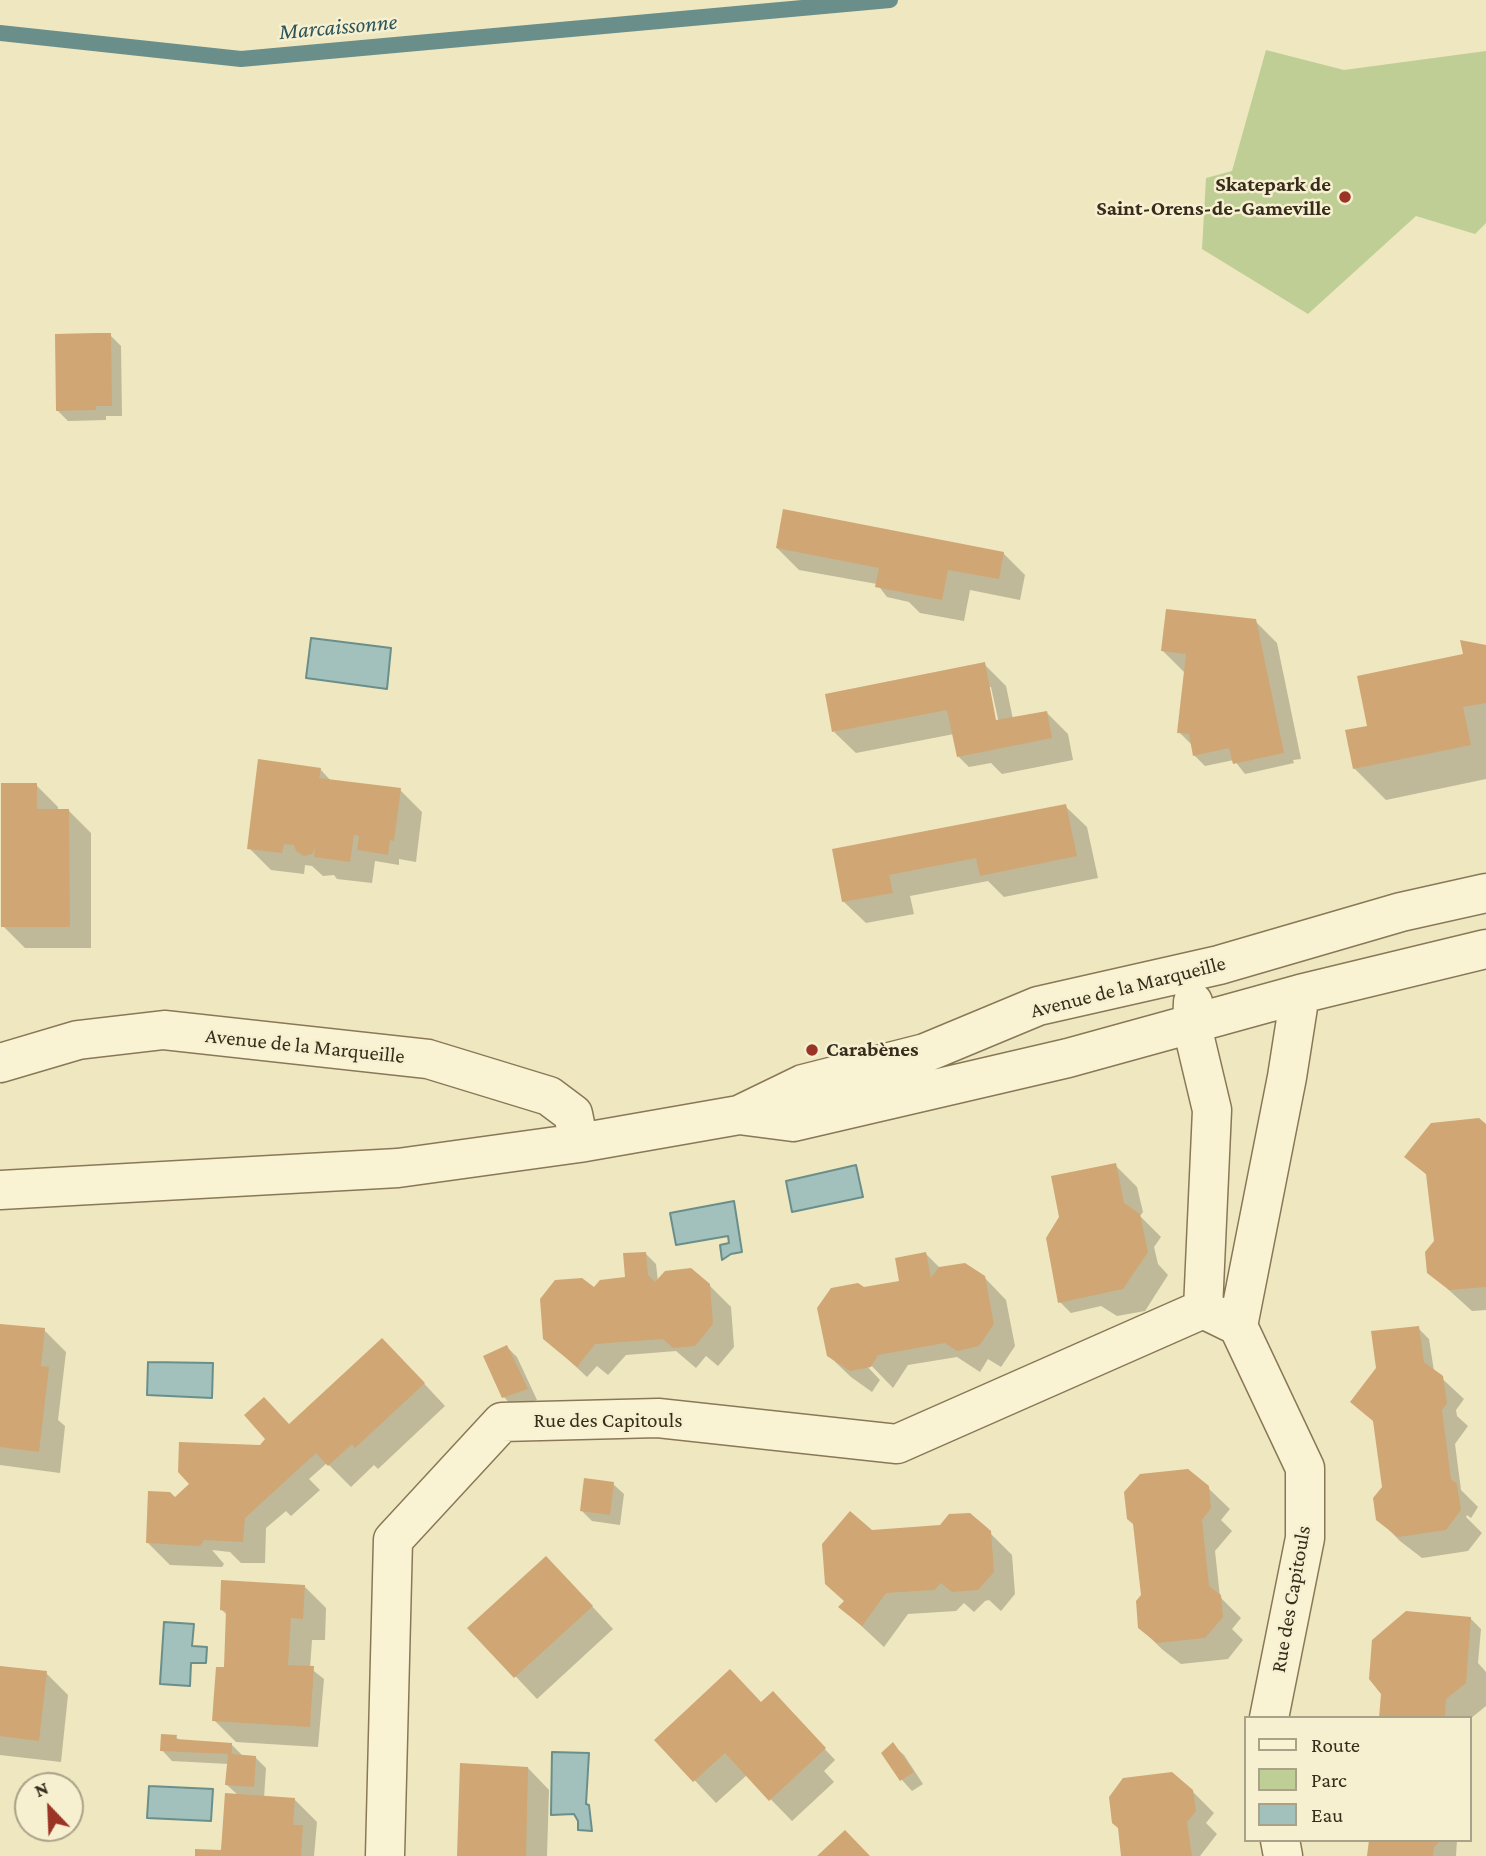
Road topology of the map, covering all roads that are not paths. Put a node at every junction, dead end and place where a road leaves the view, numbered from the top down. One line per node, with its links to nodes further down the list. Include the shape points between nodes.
1 (1486, 894): 3 (street, Avenue de la Marqueille, via 1401,912)
2 (1486, 949): 4 (street, Avenue de la Marqueille)
3 (1219, 965): 5 (street, via 1192,1003); 7 (street, Avenue de la Marqueille, via 1038,1006 925,1053 803,1084)
4 (1300, 994): 5 (street, Avenue de la Marqueille); 11 (street)
5 (1192, 1026): 7 (street, Avenue de la Marqueille, via 793,1122); 10 (street, via 1212,1110)
6 (0, 1063): 8 (street, Avenue de la Marqueille, via 78,1040 164,1030 428,1059 549,1096 573,1114)
7 (739, 1115): 8 (street, Avenue de la Marqueille)
8 (579, 1143): 9 (street, Avenue de la Marqueille, via 398,1168)
9 (0, 1190)
10 (1203, 1309): 11 (street); 13 (street, Rue des Capitouls, via 897,1444 658,1418 502,1422 393,1540)
11 (1238, 1326): 12 (street, Rue des Capitouls, via 1305,1468 1305,1538)
12 (1269, 1716)
13 (385, 1856)

